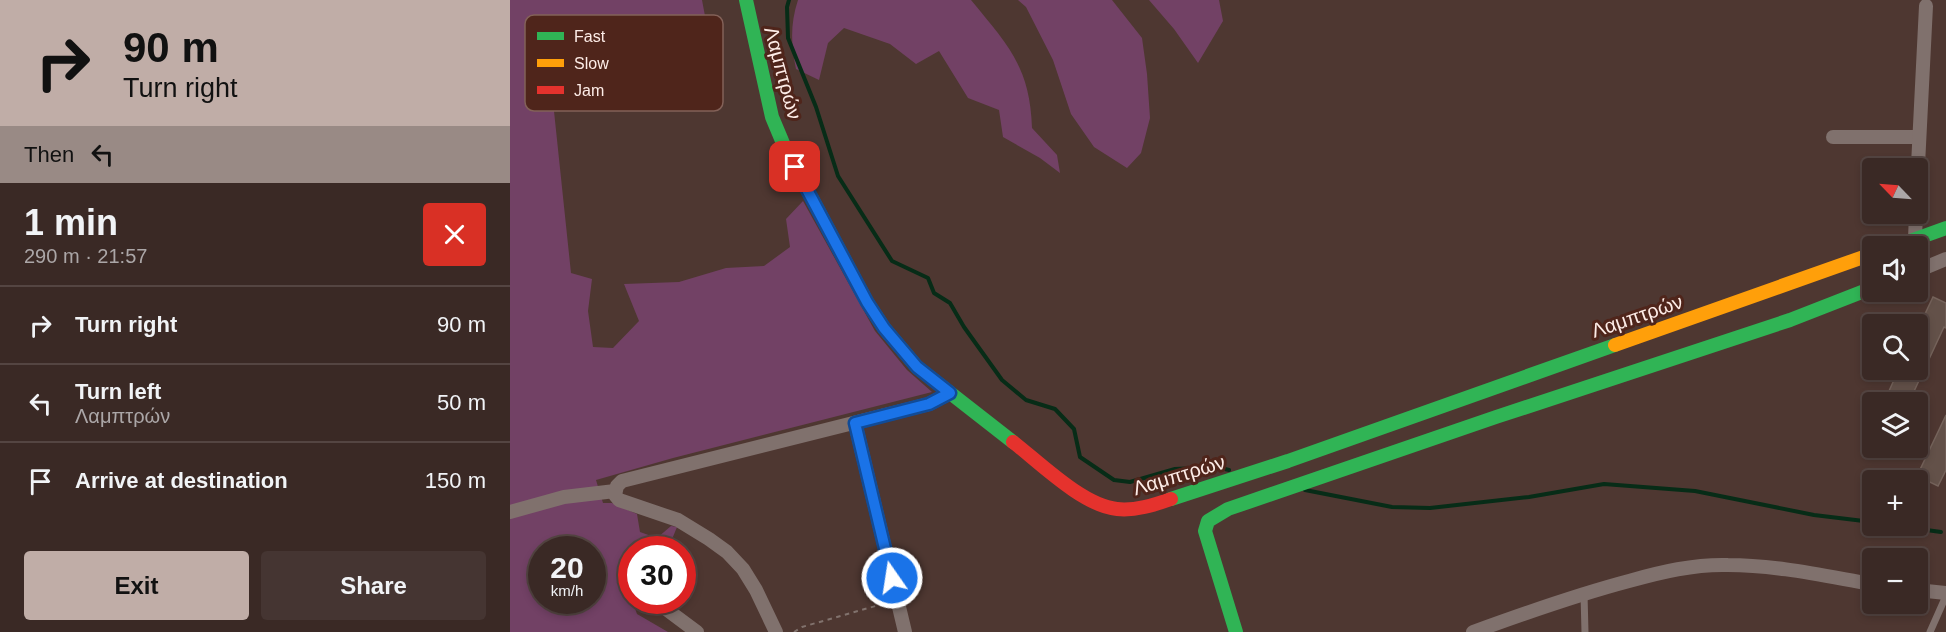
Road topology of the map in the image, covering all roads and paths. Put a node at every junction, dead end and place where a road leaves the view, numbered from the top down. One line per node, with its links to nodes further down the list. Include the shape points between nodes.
1 (746, 0): 12 (street, Λαμπτρών, via 772,117 785,148 884,328 917,367)
2 (1926, 6): 4 (street)
3 (1833, 137): 4 (street)
4 (1919, 137): 5 (street)
5 (1918, 158)
6 (1946, 228): 7 (street)
7 (1923, 236)
8 (1862, 258): 12 (street, Λαμπτρών, via 1288,461 1128,510 1107,509 1082,496)
9 (1946, 259): 10 (street)
10 (1928, 266)
11 (1862, 292): 26 (street, via 1790,320 1228,509 1208,521 1205,531)
12 (950, 393): 13 (street, via 929,404)
13 (855, 423): 14 (street, via 622,482); 25 (street)
14 (615, 491): 15 (street, via 564,497); 23 (street, via 621,501 678,520 727,552 756,590)
15 (510, 512)
16 (1862, 582): 18 (street, via 1781,569 1704,566 1665,572)
17 (1928, 592): 19 (street)
18 (1584, 594): 27 (street); 28 (lane)
19 (1946, 594): 29 (lane)
20 (871, 608): 24 (path)
21 (673, 614): 22 (street)
22 (697, 632)
23 (776, 632)
24 (794, 632)
25 (905, 632)
26 (1236, 632)
27 (1473, 632)
28 (1585, 632)
29 (1930, 632)

